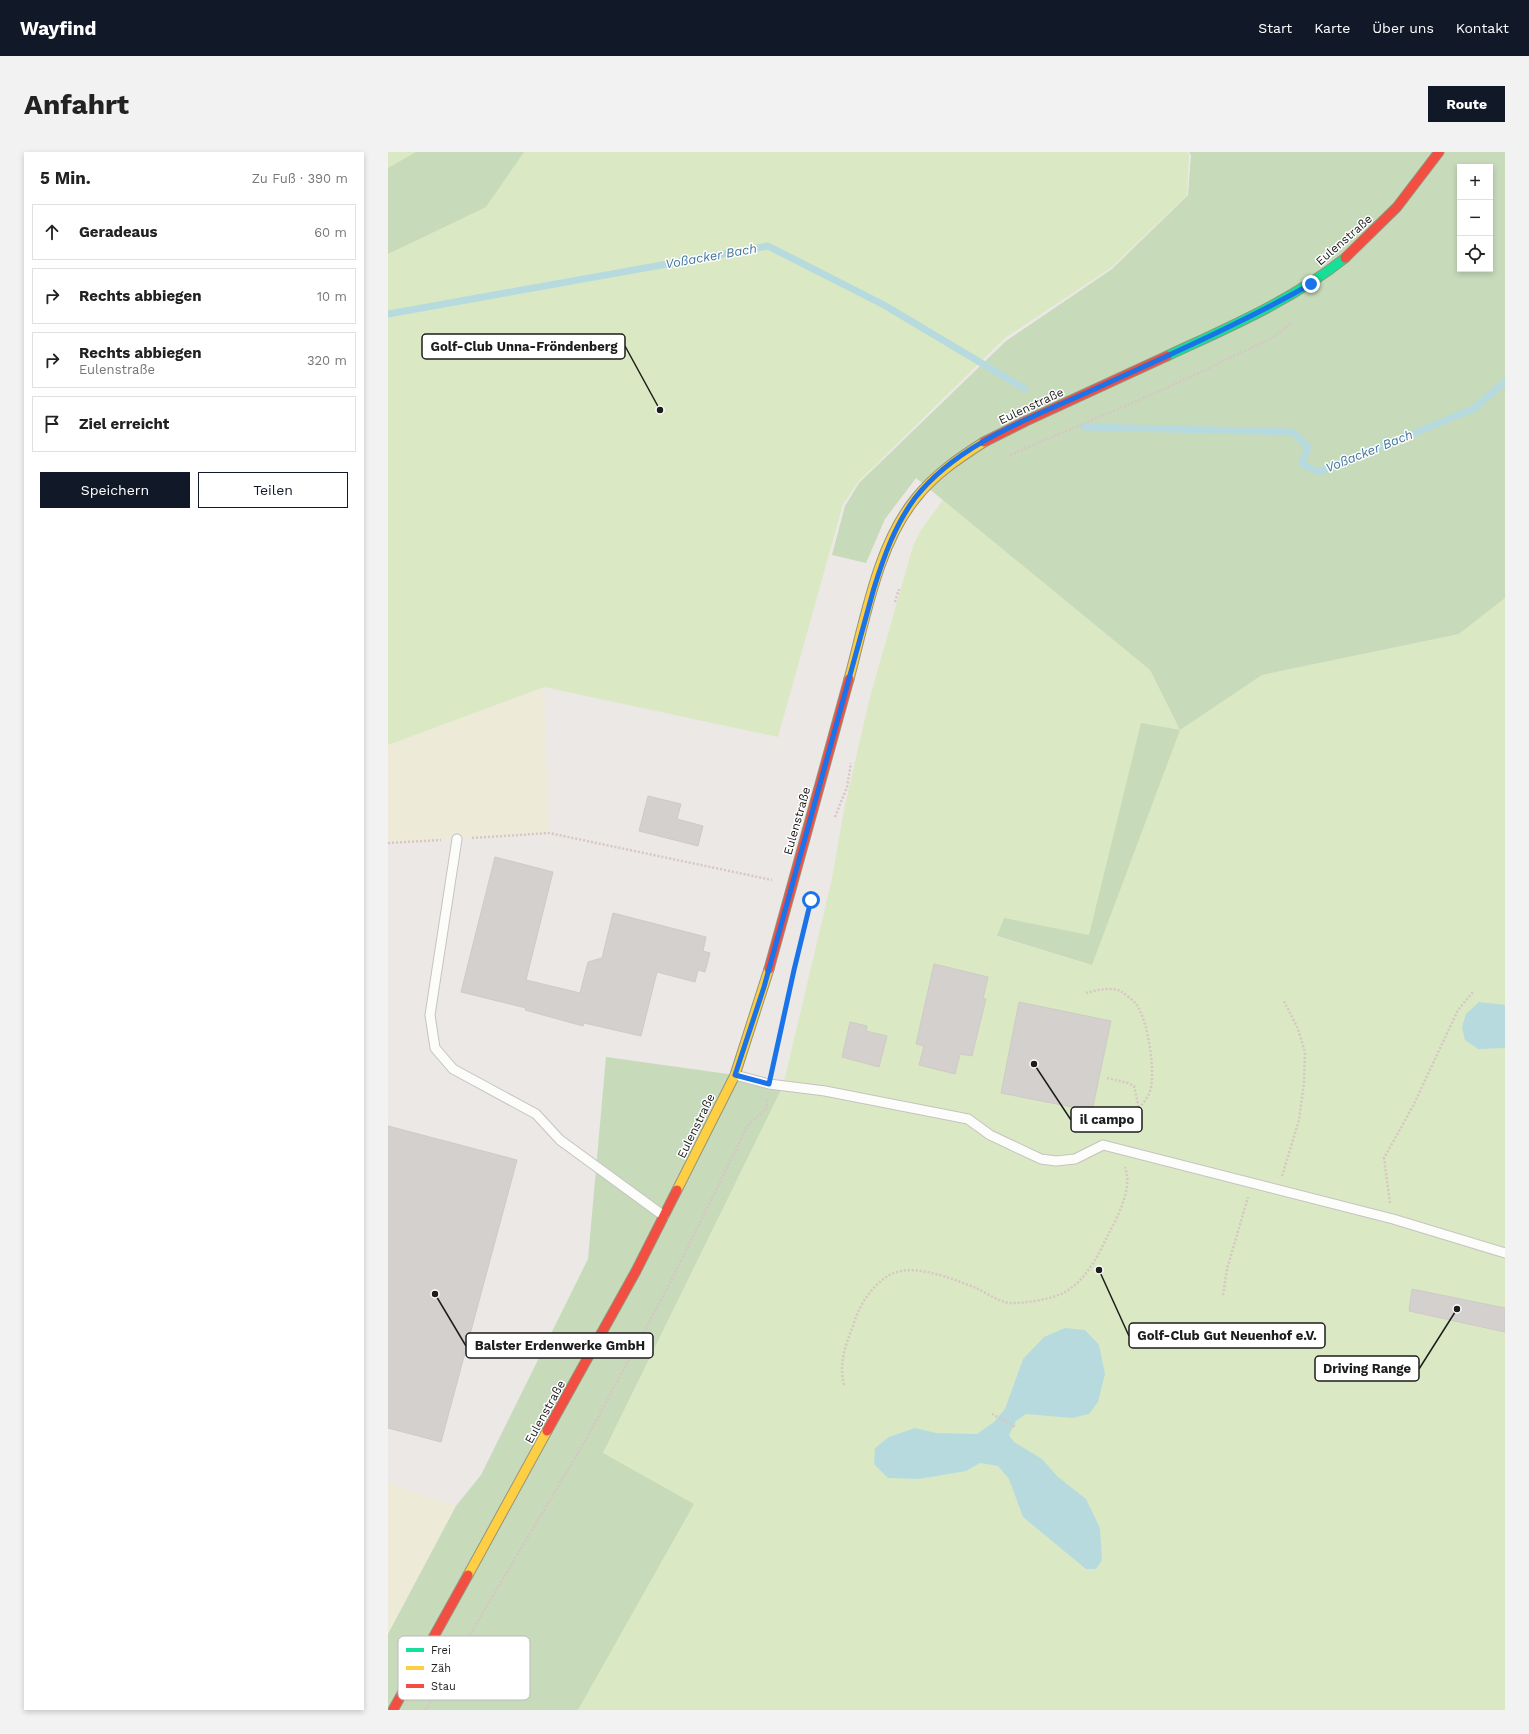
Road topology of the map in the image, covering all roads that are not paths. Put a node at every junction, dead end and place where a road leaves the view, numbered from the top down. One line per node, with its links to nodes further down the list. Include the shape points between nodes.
1 (1439, 152): 3 (main road, Eulenstraße, via 1400,205 1363,242 1311,284 1227,329 1002,432 967,452 945,469 916,498 899,523 885,552 764,987)
2 (457, 838): 4 (lane, via 430,1015 436,1048 453,1069 536,1114 560,1140)
3 (735, 1075): 4 (main road, Eulenstraße); 5 (lane, via 769,1084 825,1091 968,1119 990,1135 1041,1159 1076,1159 1103,1145 1394,1219)
4 (665, 1217): 6 (main road, Eulenstraße)
5 (1505, 1253)
6 (434, 1636)
7 (399, 1700): 8 (main road, Eulenstraße)
8 (393, 1710)

